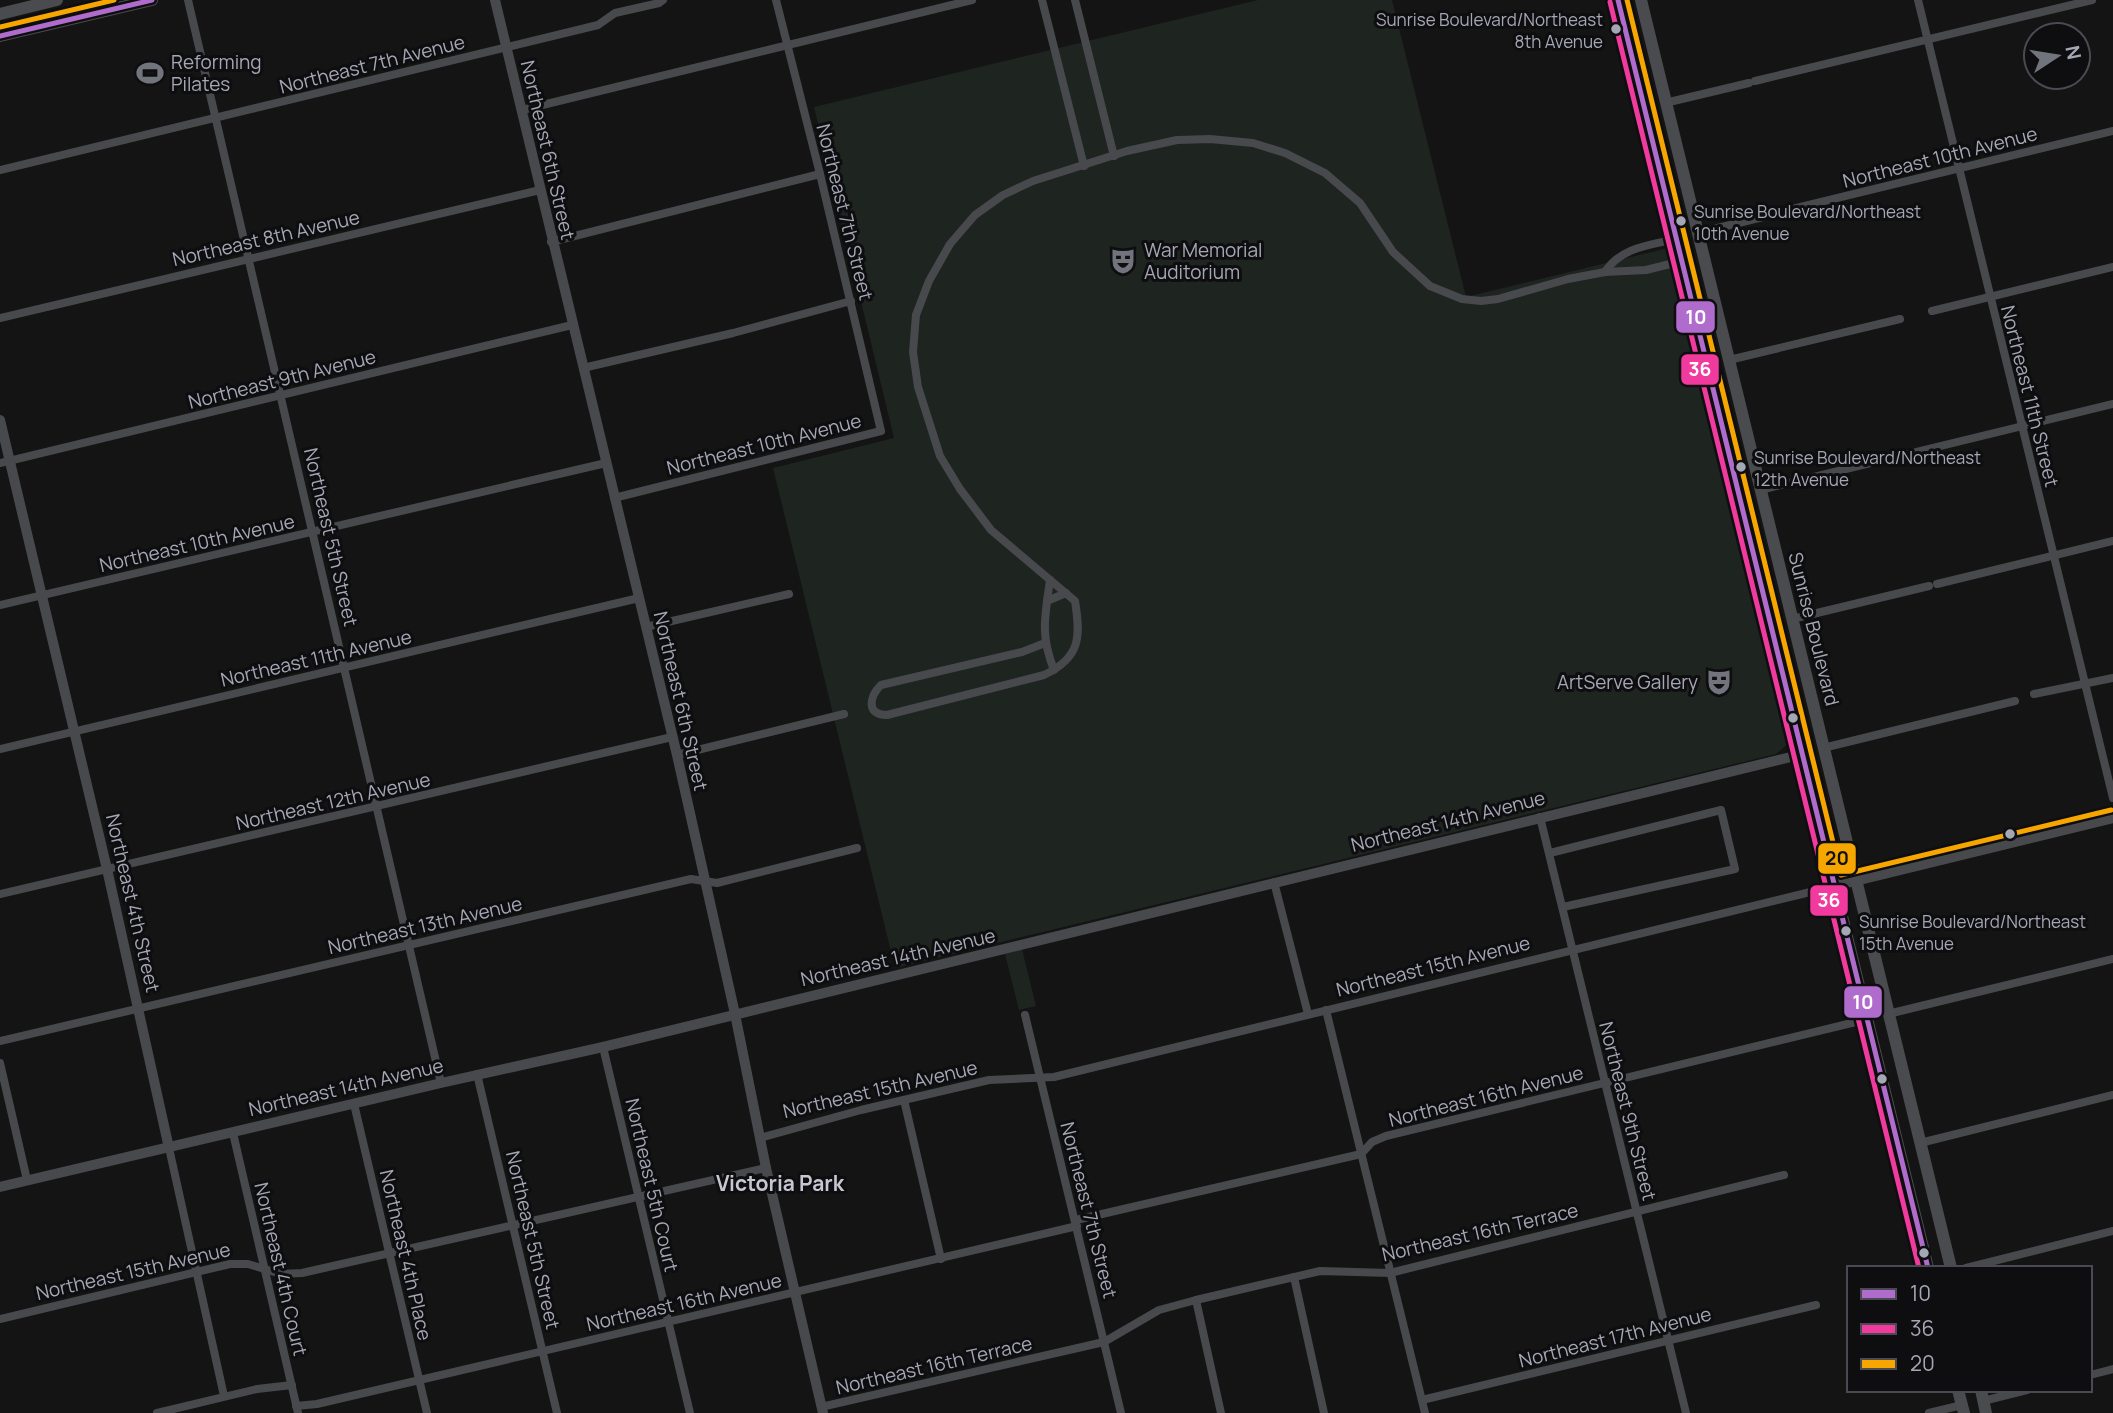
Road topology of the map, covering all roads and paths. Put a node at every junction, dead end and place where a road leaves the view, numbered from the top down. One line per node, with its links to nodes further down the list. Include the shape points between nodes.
1 (57, 0): 14 (main road)
2 (152, 0): 15 (main road)
3 (188, 0): 22 (street, Northeast 5th Street)
4 (495, 0): 18 (street, Northeast 6th Street)
5 (663, 0): 18 (street, Northeast 7th Avenue, via 615,13 598,24)
6 (775, 0): 17 (street, Northeast 7th Street)
7 (972, 0): 17 (street)
8 (1042, 0): 26 (street)
9 (1075, 0): 25 (street)
10 (1618, 0): 21 (main road, Sunrise Boulevard)
11 (1641, 0): 19 (main road, Sunrise Boulevard)
12 (1917, 0): 16 (street, Northeast 11th Street)
13 (2092, 0): 16 (street)
14 (0, 14)
15 (0, 36)
16 (1927, 40): 19 (street); 27 (street, Northeast 11th Street)
17 (787, 46): 20 (street); 29 (street, Northeast 7th Street)
18 (506, 47): 20 (street, Northeast 6th Street); 22 (street, Northeast 7th Avenue)
19 (1665, 103): 24 (main road, Sunrise Boulevard)
20 (522, 110): 30 (street, Northeast 6th Street)
21 (1644, 110): 24 (main road); 34 (main road, Sunrise Boulevard)
22 (216, 119): 28 (street, Northeast 7th Avenue); 36 (street, Northeast 5th Street)
23 (2113, 131): 27 (street, Northeast 10th Avenue)
24 (1673, 133): 33 (main road, Sunrise Boulevard)
25 (1114, 156): 26 (street); 40 (street, via 1156,144 1202,139 1253,143 1284,153 1325,173 1360,203 1393,252 1430,286 1462,299 1498,299)
26 (1084, 166): 62 (street, via 1018,187 975,215 950,244 916,315 913,352 918,387 940,456 991,530)
27 (1958, 169): 31 (street, Northeast 10th Avenue); 41 (street, Northeast 11th Street)
28 (0, 170)
29 (820, 174): 35 (street); 42 (street, Northeast 7th Street)
30 (540, 190): 35 (street, Northeast 6th Street); 36 (street, Northeast 8th Avenue)
31 (1775, 213)
32 (1762, 217): 33 (street)
33 (1698, 233): 38 (main road, Sunrise Boulevard)
34 (1676, 239): 37 (main road, Sunrise Boulevard); 38 (main road, via 1695,251); 40 (street, via 1631,249 1611,262)
35 (551, 242): 46 (street, Northeast 6th Street)
36 (248, 259): 44 (street, Northeast 8th Avenue); 49 (street, Northeast 5th Street)
37 (1682, 261): 40 (street, via 1646,270); 56 (main road, Sunrise Boulevard)
38 (1706, 266): 47 (main road, Sunrise Boulevard)
39 (2113, 267): 41 (street)
40 (1605, 272)
41 (1990, 297): 43 (street); 52 (street, Northeast 11th Street)
42 (851, 302): 48 (street); 53 (street, Northeast 7th Street)
43 (1932, 311)
44 (0, 318)
45 (1900, 319): 47 (street)
46 (572, 325): 48 (street, Northeast 6th Street); 49 (street, Northeast 9th Avenue)
47 (1729, 360): 57 (main road, Sunrise Boulevard)
48 (583, 368): 55 (street, Northeast 6th Street)
49 (281, 396): 54 (street, Northeast 9th Avenue); 59 (street, Northeast 5th Street)
50 (2113, 404): 52 (street)
51 (0, 420): 54 (street, Northeast 4th Street)
52 (2021, 426): 57 (street); 61 (street, Northeast 11th Street)
53 (881, 431): 58 (street, Northeast 10th Avenue)
54 (5, 462): 65 (street, Northeast 4th Street)
55 (606, 463): 58 (street, Northeast 6th Street); 59 (street, Northeast 10th Avenue)
56 (1731, 463): 57 (main road, via 1744,480); 83 (main road, Sunrise Boulevard)
57 (1760, 490): 69 (main road, Sunrise Boulevard)
58 (614, 498): 66 (street, Northeast 6th Street)
59 (313, 533): 65 (street, Northeast 10th Avenue); 72 (street, Northeast 5th Street)
60 (2113, 541): 61 (street)
61 (2054, 555): 69 (street); 75 (street, Northeast 11th Street)
62 (1050, 580): 63 (street); 67 (street)
63 (1066, 593): 67 (street); 73 (street, via 1075,601 1077,645 1066,663)
64 (789, 594): 70 (street)
65 (42, 596): 68 (street, Northeast 10th Avenue); 79 (street, Northeast 4th Street)
66 (639, 598): 70 (street, Northeast 6th Street); 72 (street, Northeast 11th Avenue)
67 (1047, 601): 71 (street)
68 (0, 605)
69 (1792, 619): 81 (main road, Sunrise Boulevard)
70 (646, 627): 80 (street, Northeast 6th Street)
71 (1045, 643): 73 (street); 73 (street, via 881,685 871,702 874,711 887,715)
72 (346, 668): 79 (street, Northeast 11th Avenue); 86 (street, Northeast 5th Street)
73 (1054, 670)
74 (2113, 678): 75 (street)
75 (2085, 684): 76 (street); 85 (street, Northeast 11th Street)
76 (2034, 694)
77 (2015, 701): 81 (street)
78 (844, 714): 84 (street)
79 (75, 731): 82 (street, Northeast 11th Avenue); 91 (street, Northeast 4th Street)
80 (672, 737): 84 (street, Northeast 6th Street); 86 (street, Northeast 12th Avenue)
81 (1823, 748): 93 (main road, Sunrise Boulevard)
82 (0, 749)
83 (1802, 754): 87 (street, Northeast 14th Avenue); 95 (main road, Sunrise Boulevard)
84 (677, 755): 92 (street, Northeast 6th Street)
85 (2113, 798)
86 (377, 807): 91 (street, Northeast 12th Avenue); 98 (street, Northeast 5th Street)
87 (1540, 817): 90 (street, Northeast 9th Street); 94 (street, Northeast 14th Avenue)
88 (2113, 818): 93 (street, Northeast 15th Avenue)
89 (857, 848): 92 (street, Northeast 13th Avenue, via 717,883)
90 (1550, 853): 97 (street, Northeast 9th Street); 97 (street, via 1721,810 1735,869)
91 (107, 869): 96 (street, Northeast 12th Avenue); 101 (street, Northeast 4th Street)
92 (704, 880): 98 (street, Northeast 13th Avenue, via 691,879); 103 (street, Northeast 6th Street)
93 (1856, 881): 95 (street, Northeast 15th Avenue); 105 (main road, Sunrise Boulevard)
94 (1274, 882): 103 (street, Northeast 14th Avenue); 104 (street)
95 (1835, 886): 99 (street, Northeast 15th Avenue); 107 (main road, Sunrise Boulevard)
96 (0, 894)
97 (1563, 907): 99 (street, Northeast 9th Street)
98 (410, 945): 101 (street, Northeast 13th Avenue); 114 (street, Northeast 5th Street)
99 (1574, 950): 102 (street, Northeast 15th Avenue); 113 (street, Northeast 9th Street)
100 (2113, 959): 105 (street)
101 (139, 1009): 108 (street, Northeast 13th Avenue); 122 (street, Northeast 4th Street)
102 (1326, 1010): 104 (street, Northeast 15th Avenue); 123 (street)
103 (735, 1014): 109 (street, Northeast 14th Avenue); 119 (street, Northeast 6th Street)
104 (1308, 1014): 112 (street, Northeast 15th Avenue, via 1054,1077)
105 (1888, 1014): 120 (main road, Sunrise Boulevard)
106 (1025, 1015): 112 (street, Northeast 7th Street)
107 (1868, 1019): 113 (street, Northeast 16th Avenue); 121 (main road, Sunrise Boulevard)
108 (0, 1041)
109 (603, 1047): 111 (street, Northeast 14th Avenue); 129 (street, Northeast 5th Court)
110 (0, 1063): 127 (street)
111 (477, 1074): 114 (street, Northeast 14th Avenue); 132 (street, Northeast 5th Street)
112 (1041, 1076): 116 (street, Northeast 15th Avenue, via 989,1080); 131 (street, Northeast 7th Street)
113 (1604, 1082): 123 (street, Northeast 16th Avenue, via 1386,1136); 130 (street, Northeast 9th Street)
114 (441, 1083): 117 (street, Northeast 14th Avenue)
115 (2113, 1095): 120 (street)
116 (904, 1100): 119 (street, Northeast 15th Avenue); 135 (street)
117 (354, 1104): 118 (street, Northeast 14th Avenue); 134 (street, Northeast 4th Place)
118 (233, 1133): 122 (street, Northeast 14th Avenue); 139 (street, Northeast 4th Court)
119 (760, 1138): 125 (street, Northeast 6th Street)
120 (1920, 1143): 124 (main road, Sunrise Boulevard)
121 (1899, 1147): 124 (main road); 136 (main road, Sunrise Boulevard)
122 (169, 1148): 127 (street, Northeast 14th Avenue); 140 (street, Northeast 4th Street)
123 (1361, 1154): 131 (street, Northeast 16th Avenue); 141 (street)
124 (1926, 1166): 137 (main road, Sunrise Boulevard)
125 (766, 1168): 129 (street, Northeast 15th Avenue); 143 (street, Northeast 6th Street)
126 (1784, 1175): 130 (street, Northeast 16th Terrace)
127 (27, 1180): 128 (street, Northeast 14th Avenue)
128 (0, 1187)
129 (638, 1197): 132 (street, Northeast 15th Avenue); 147 (street, Northeast 5th Court)
130 (1636, 1211): 141 (street, Northeast 16th Terrace); 148 (street, Northeast 9th Street)
131 (1077, 1223): 135 (street, Northeast 16th Avenue); 149 (street, Northeast 7th Street)
132 (513, 1225): 134 (street, Northeast 15th Avenue); 150 (street, Northeast 5th Street)
133 (2113, 1231): 138 (street)
134 (388, 1253): 139 (street, Northeast 15th Avenue, via 302,1273); 153 (street, Northeast 4th Place)
135 (941, 1259): 143 (street, Northeast 16th Avenue)
136 (1928, 1266)
137 (1951, 1266)
138 (1974, 1266)
139 (264, 1270): 140 (street, Northeast 15th Avenue, via 230,1264); 154 (street, Northeast 4th Court)
140 (196, 1273): 146 (street, Northeast 15th Avenue); 157 (street, Northeast 4th Street)
141 (1390, 1273): 142 (street, Northeast 16th Terrace, via 1320,1271); 158 (street)
142 (1293, 1277): 144 (street, Northeast 16th Terrace); 169 (street)
143 (794, 1293): 147 (street, Northeast 16th Avenue); 162 (street, Northeast 6th Street)
144 (1196, 1300): 149 (street, Northeast 16th Terrace, via 1159,1310); 168 (street)
145 (1816, 1305): 148 (street, Northeast 17th Avenue)
146 (0, 1319)
147 (668, 1322): 150 (street, Northeast 16th Avenue); 166 (street, Northeast 5th Court)
148 (1668, 1339): 158 (street, Northeast 17th Avenue); 171 (street, Northeast 9th Street)
149 (1104, 1342): 162 (street, Northeast 16th Terrace); 167 (street, Northeast 7th Street)
150 (542, 1351): 153 (street, Northeast 16th Avenue); 165 (street, Northeast 5th Street)
151 (2113, 1369): 152 (street)
152 (2092, 1374)
153 (419, 1379): 161 (street, Northeast 16th Avenue); 164 (street, Northeast 4th Place)
154 (292, 1385): 157 (street); 161 (street, Northeast 4th Court)
155 (1959, 1392): 160 (main road)
156 (2019, 1392): 159 (street)
157 (224, 1396): 163 (street)
158 (1422, 1400): 170 (street)
159 (1984, 1401)
160 (1963, 1409): 172 (street)
161 (297, 1410)
162 (822, 1410)
163 (160, 1413)
164 (427, 1413)
165 (557, 1413)
166 (690, 1413)
167 (1121, 1413)
168 (1221, 1413)
169 (1324, 1413)
170 (1424, 1413)
171 (1686, 1413)
172 (1929, 1413)

